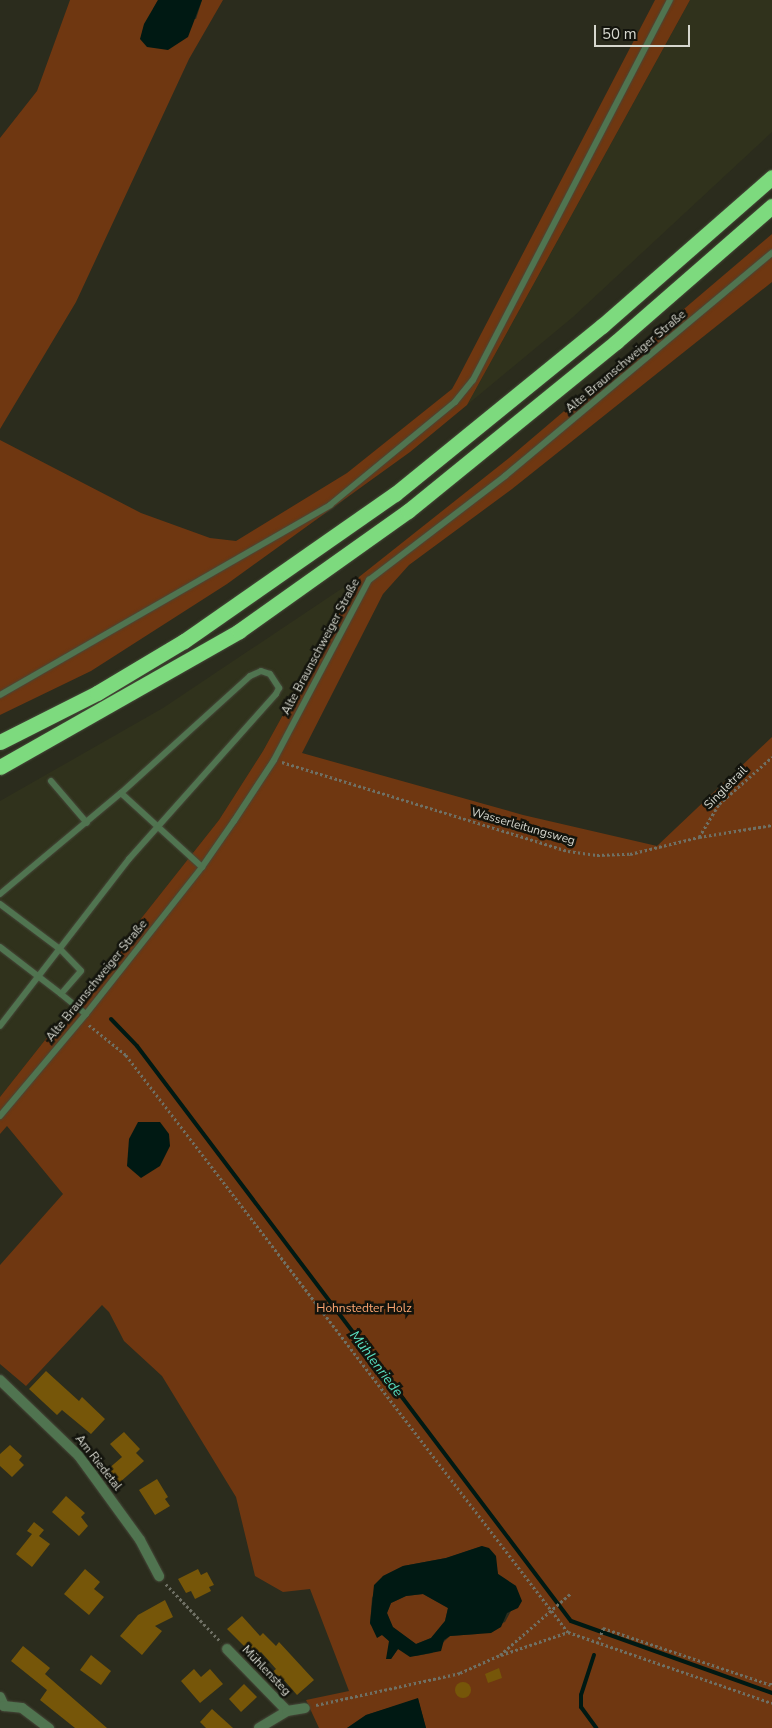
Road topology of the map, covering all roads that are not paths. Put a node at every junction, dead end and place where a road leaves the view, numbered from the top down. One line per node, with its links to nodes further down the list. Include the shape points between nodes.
1 (670, 0): 5 (lane, via 473,380 455,402 330,505)
2 (772, 178): 6 (highway, via 602,326 395,494 184,641 97,693)
3 (772, 206): 7 (highway, via 616,342 408,511 239,631)
4 (772, 254): 12 (lane, Alte Braunschweiger Straße, via 505,476 376,573 274,760)
5 (0, 695)
6 (0, 742)
7 (0, 767)
8 (51, 781): 10 (lane)
9 (121, 794): 10 (lane); 11 (lane); 11 (lane, via 250,676 261,671 270,674 279,688 276,694)
10 (87, 823): 13 (lane)
11 (159, 829): 12 (lane); 16 (lane, via 129,859)
12 (202, 867): 19 (lane, Alte Braunschweiger Straße)
13 (0, 894)
14 (0, 904): 16 (lane)
15 (0, 947): 17 (lane)
16 (60, 949): 17 (lane); 18 (lane, via 81,971)
17 (38, 976): 18 (lane); 20 (lane)
18 (61, 994): 19 (lane)
19 (84, 1017): 21 (lane, Alte Braunschweiger Straße)
20 (0, 1026)
21 (0, 1116)
22 (0, 1380): 23 (street, Am Riedetal, via 79,1456 140,1540)
23 (159, 1576)
24 (227, 1649): 27 (street, Mühlensteg)
25 (0, 1697): 28 (street, via 4,1706 22,1708)
26 (305, 1708): 27 (street)
27 (287, 1711): 29 (street)
28 (48, 1728)
29 (258, 1728)

